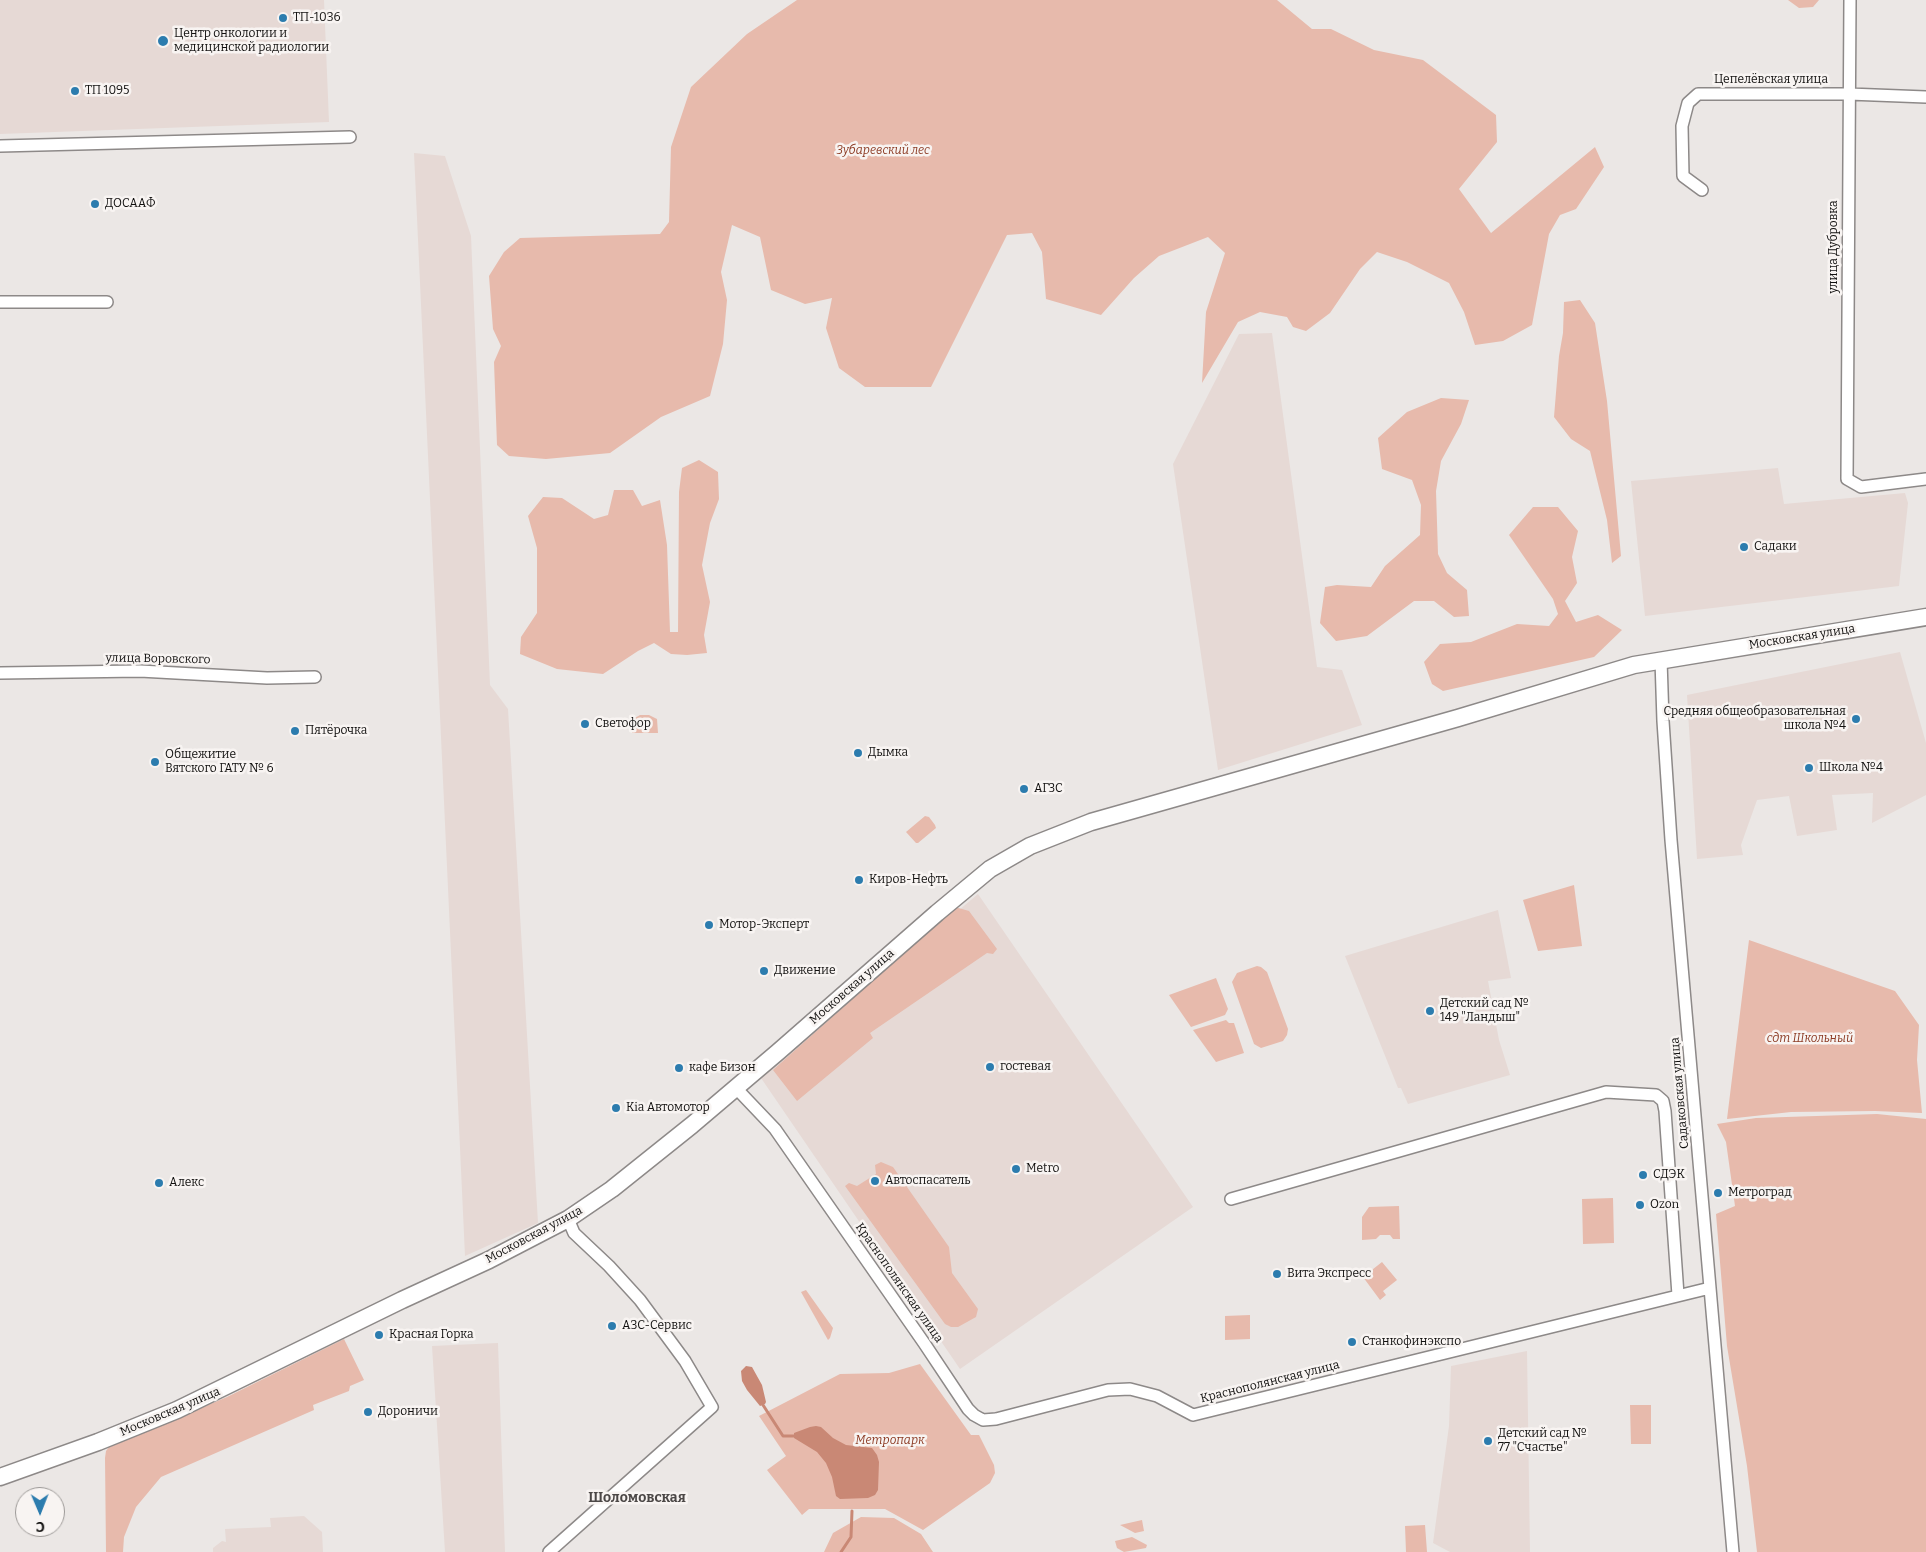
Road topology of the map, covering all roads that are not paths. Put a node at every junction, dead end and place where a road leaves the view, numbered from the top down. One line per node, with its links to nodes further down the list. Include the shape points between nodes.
1 (1850, 0): 2 (street, улица Дубровка)
2 (1849, 94): 3 (street, Цепелёвская улица); 6 (street, Цепелёвская улица, via 1698,94 1688,103 1682,126 1682,176); 9 (street, улица Дубровка, via 1847,479 1861,486)
3 (1926, 96)
4 (350, 137): 5 (street)
5 (0, 146)
6 (1702, 190)
7 (0, 302): 8 (street)
8 (107, 302)
9 (1926, 479)
10 (1926, 617): 11 (main road, Московская улица)
11 (1661, 660): 14 (main road, Московская улица, via 1091,822 1030,846 990,869 937,912); 17 (street, Садаковская улица, via 1666,780)
12 (0, 673): 13 (street, улица Воровского, via 155,671 267,678)
13 (315, 677)
14 (735, 1087): 16 (main road, Московская улица, via 612,1189); 18 (street, Краснополянская улица, via 775,1129 968,1409 983,1420 1108,1390 1130,1389 1157,1396 1194,1416)
15 (1231, 1199): 18 (street, via 1606,1092 1656,1095 1664,1104)
16 (568, 1219): 19 (main road, Московская улица, via 177,1410); 20 (street, via 574,1232 640,1300 685,1361 712,1407)
17 (1710, 1288): 18 (street, Краснополянская улица); 21 (street, Садаковская улица)
18 (1678, 1295)
19 (0, 1477)
20 (550, 1552)
21 (1733, 1552)

